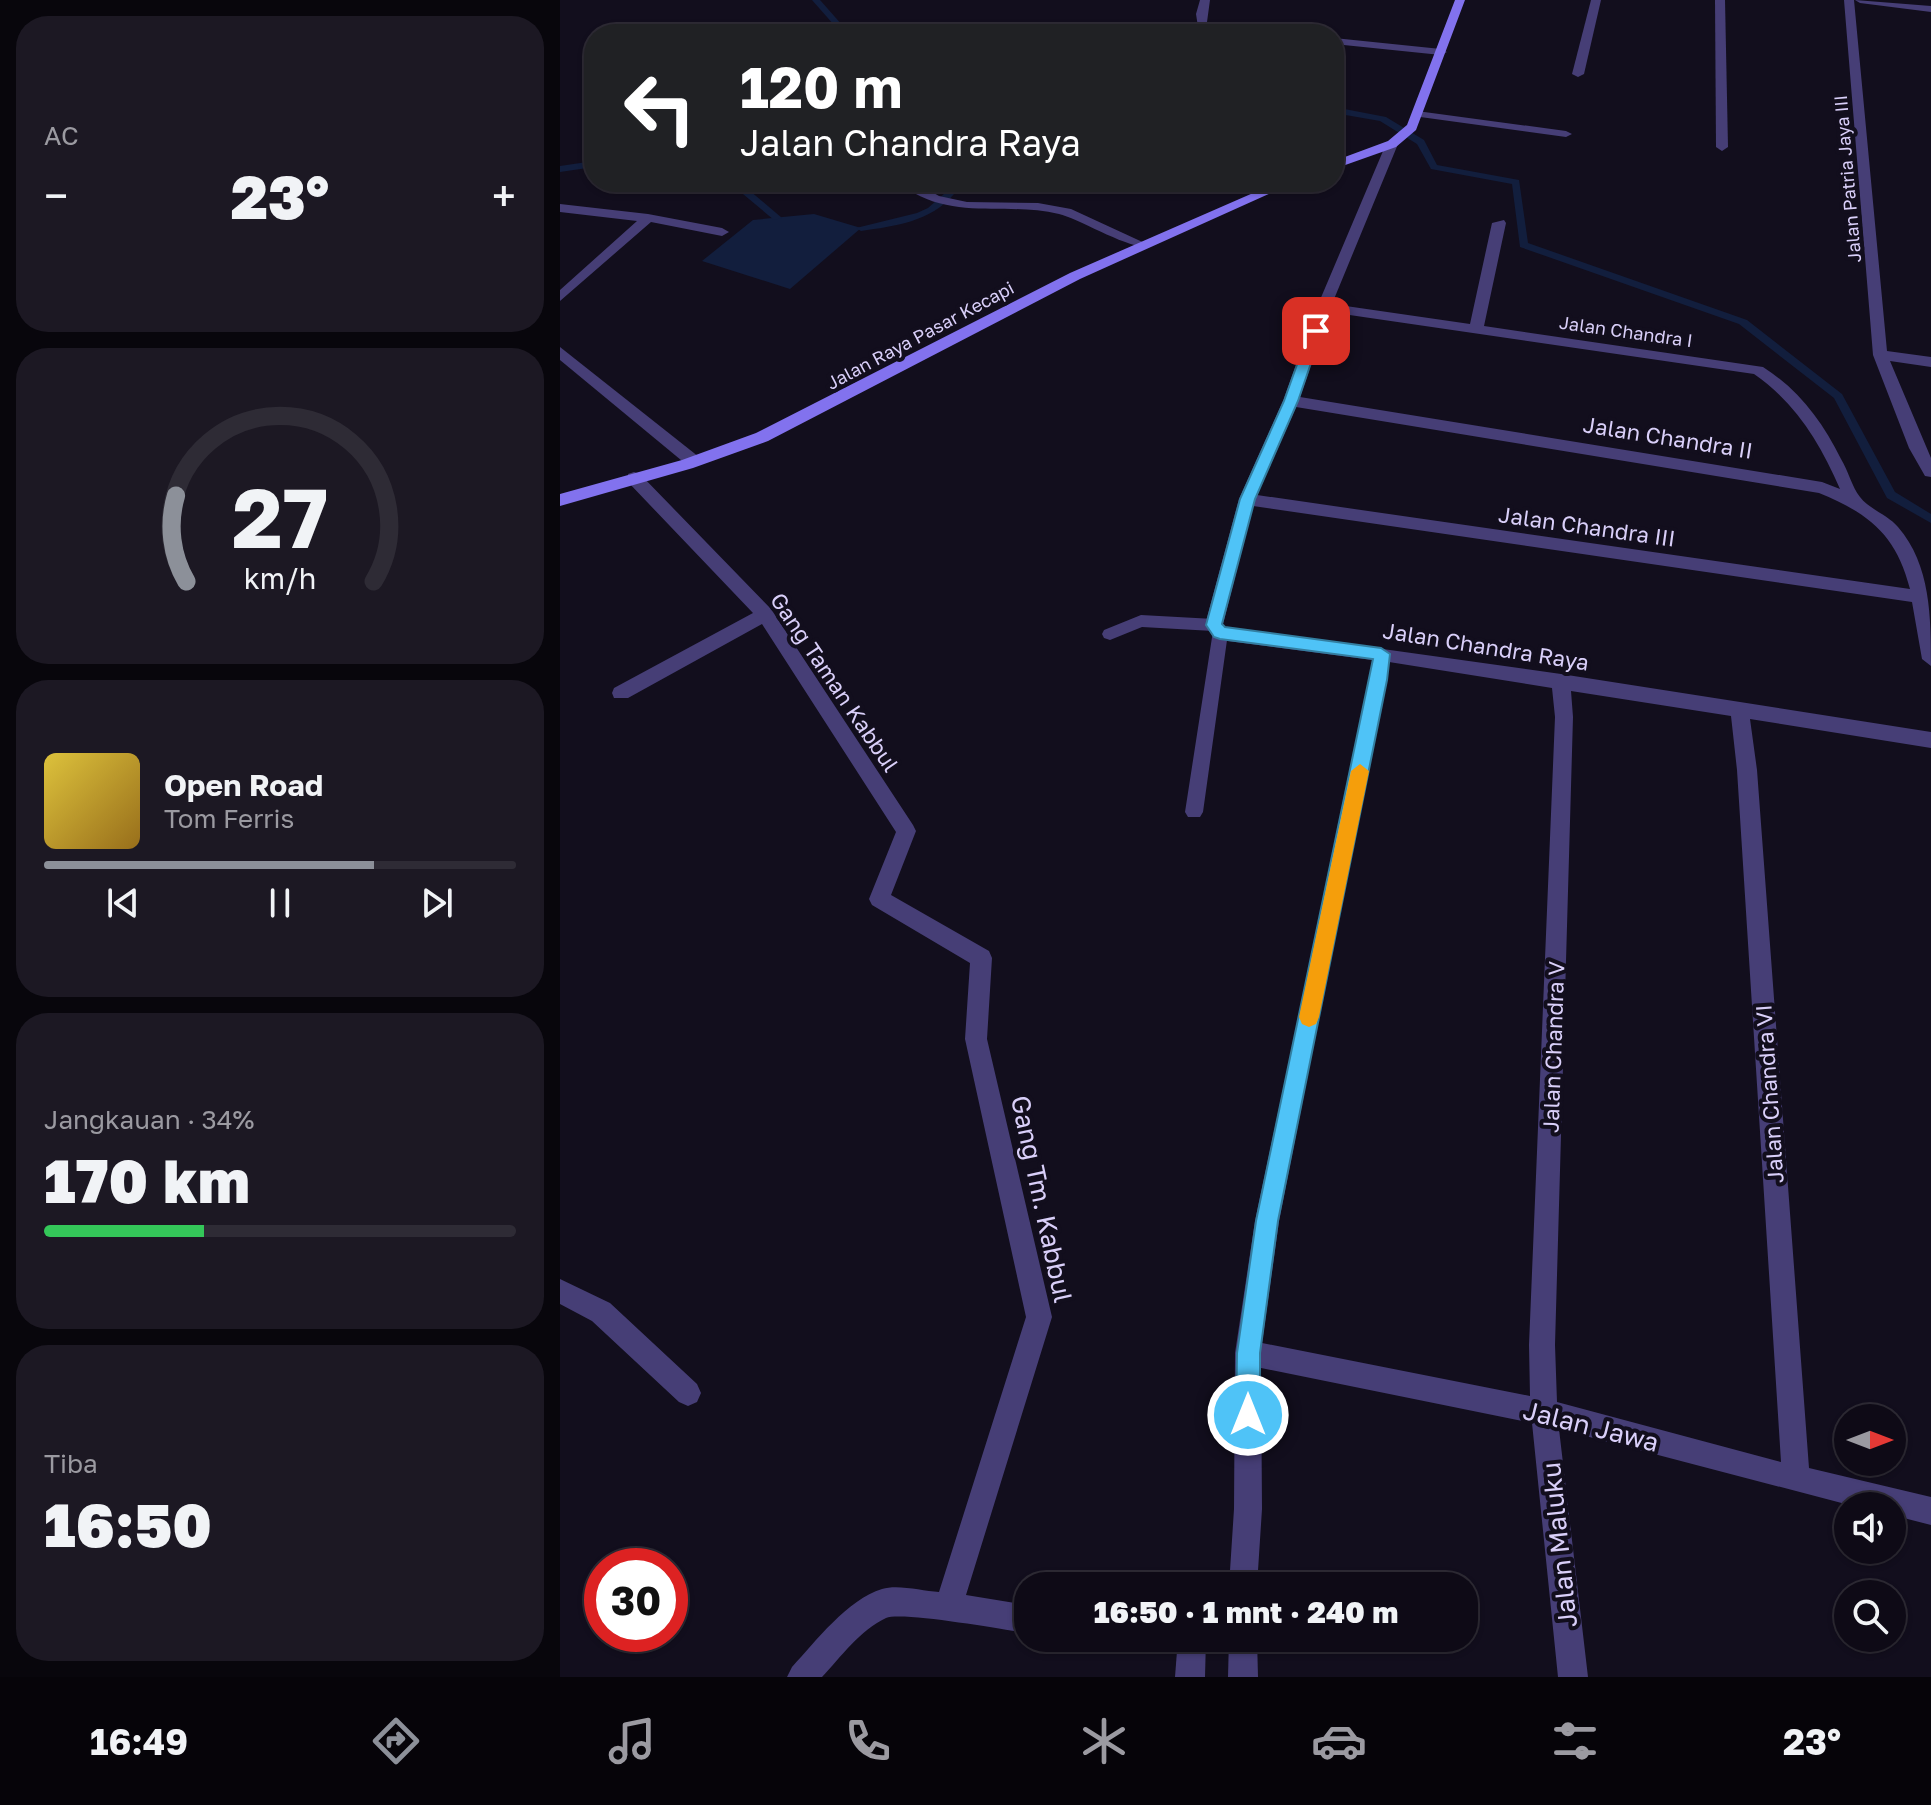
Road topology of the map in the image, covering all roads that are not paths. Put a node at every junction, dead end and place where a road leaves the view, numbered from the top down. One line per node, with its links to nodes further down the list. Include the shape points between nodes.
1 (1205, 0): 8 (street)
2 (1460, 0): 10 (street)
3 (1596, 0): 11 (street)
4 (1720, 0): 15 (street)
5 (1849, 0): 28 (street, Jalan Patria Jaya III)
6 (1860, 0): 7 (street)
7 (1931, 9)
8 (1202, 24)
9 (1344, 42): 10 (street)
10 (1441, 52): 12 (street)
11 (1578, 74)
12 (1415, 120): 13 (lane); 14 (street)
13 (1566, 134)
14 (1395, 142): 16 (street); 25 (street)
15 (1722, 147)
16 (1344, 161)
17 (922, 192): 23 (street, via 953,205 1059,209)
18 (1264, 192): 23 (street, Jalan Raya Pasar Kecapi)
19 (560, 208): 20 (street)
20 (648, 218): 22 (street); 24 (street)
21 (1499, 223): 26 (street)
22 (722, 232)
23 (1142, 245): 31 (street, Jalan Raya Pasar Kecapi, via 947,340 834,405)
24 (560, 297)
25 (1324, 307): 26 (street, Jalan Chandra I); 30 (street)
26 (1476, 329): 36 (street, Jalan Chandra I, via 1758,370 1778,381 1829,445)
27 (560, 352): 31 (street)
28 (1880, 355): 29 (street); 32 (street, Jalan Patria Jaya III)
29 (1931, 362)
30 (1291, 401): 34 (street); 36 (street, Jalan Chandra II, via 1790,481)
31 (693, 461): 33 (street, Jalan Raya Pasar Kecapi)
32 (1931, 472)
33 (634, 478): 35 (street, Jalan Raya Pasar Kecapi); 38 (street, Gang Taman Kabbul)
34 (1247, 499): 37 (street, Jalan Chandra III); 39 (street)
35 (560, 500)
36 (1853, 501): 37 (street, Jalan Chandra II, via 1895,534)
37 (1921, 597): 42 (street, Jalan Chandra II)
38 (765, 614): 44 (street); 48 (street, Gang Taman Kabbul, via 906,831)
39 (1217, 629): 40 (lane, via 1141,621); 41 (street, Jalan Chandra Raya); 47 (lane)
40 (1110, 634)
41 (1381, 654): 43 (street, Jalan Chandra Raya); 50 (street, via 1267,1221)
42 (1931, 659)
43 (1561, 681): 45 (street, Jalan Chandra Raya); 52 (street, Jalan Chandra V)
44 (621, 693)
45 (1739, 709): 46 (street, Jalan Chandra Raya); 53 (street, Jalan Chandra VI)
46 (1931, 740)
47 (1194, 812)
48 (879, 899): 56 (street, Gang Tm. Kabbul, via 981,958 976,1039 1039,1317)
49 (560, 1291): 51 (street, via 601,1312)
50 (1248, 1353): 52 (street, Jalan Jawa); 55 (street)
51 (688, 1393)
52 (1544, 1412): 53 (street, Jalan Jawa); 63 (street, Jalan Maluku)
53 (1796, 1479): 54 (street, Jalan Jawa)
54 (1931, 1511)
55 (1244, 1572)
56 (948, 1607): 57 (street); 60 (street, via 885,1602 852,1624)
57 (1014, 1617)
58 (1191, 1652): 61 (street)
59 (1243, 1652): 62 (street)
60 (802, 1677)
61 (1190, 1677)
62 (1243, 1677)
63 (1573, 1677)

